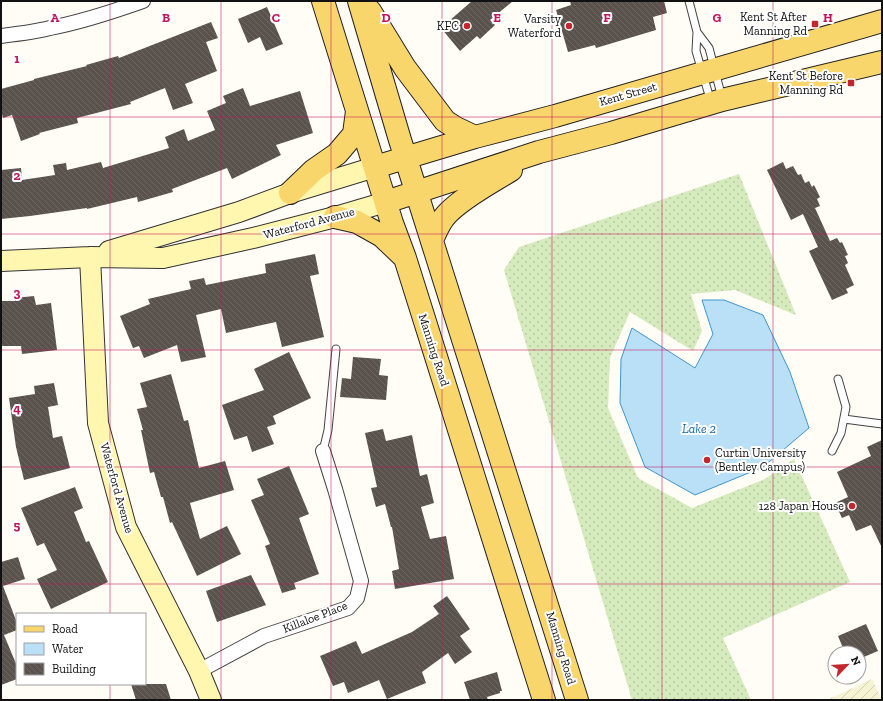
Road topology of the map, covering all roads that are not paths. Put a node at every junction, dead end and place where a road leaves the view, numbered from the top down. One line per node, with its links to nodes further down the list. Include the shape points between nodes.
1 (143, 1): 8 (street, via 75,23)
2 (322, 1): 12 (main road, Manning Road)
3 (360, 1): 15 (main road, Manning Road)
4 (364, 1): 13 (main road, via 405,68 445,121)
5 (689, 1): 7 (lane)
6 (882, 21): 10 (main road, Kent Street)
7 (697, 32): 10 (lane, via 696,51); 10 (lane, via 709,48)
8 (1, 36)
9 (882, 62): 11 (main road)
10 (708, 71): 11 (lane); 11 (lane); 13 (main road, Kent Street)
11 (717, 102): 14 (main road, via 611,134)
12 (357, 109): 16 (main road, Manning Road); 18 (main road, via 354,134 337,154 314,170)
13 (474, 137): 15 (main road, Kent Street)
14 (539, 152): 17 (main road); 21 (main road, via 463,200 447,214)
15 (406, 158): 16 (main road, Kent Street); 17 (main road, Manning Road)
16 (375, 167): 18 (street, Waterford Avenue); 19 (main road, Manning Road)
17 (417, 192): 19 (main road); 21 (main road, Manning Road)
18 (290, 193): 22 (street, Waterford Avenue, via 239,212)
19 (386, 202): 20 (street, Waterford Avenue); 23 (main road, Manning Road)
20 (336, 217): 22 (street, Waterford Avenue, via 163,258); 23 (main road, via 357,222 382,236)
21 (432, 240): 34 (main road, Manning Road)
22 (90, 257): 24 (street, Waterford Avenue); 31 (street, Waterford Avenue, via 98,423 126,527)
23 (405, 258): 33 (main road, Manning Road)
24 (1, 261)
25 (336, 349): 29 (lane, via 328,430)
26 (838, 379): 27 (lane, via 846,407)
27 (844, 419): 28 (lane); 30 (lane, via 841,433)
28 (882, 424)
29 (323, 451): 31 (street, Killaloe Place, via 361,582 357,598 348,608 264,636)
30 (832, 451)
31 (199, 671): 32 (street, Waterford Avenue)
32 (211, 700)
33 (544, 700)
34 (577, 700)

